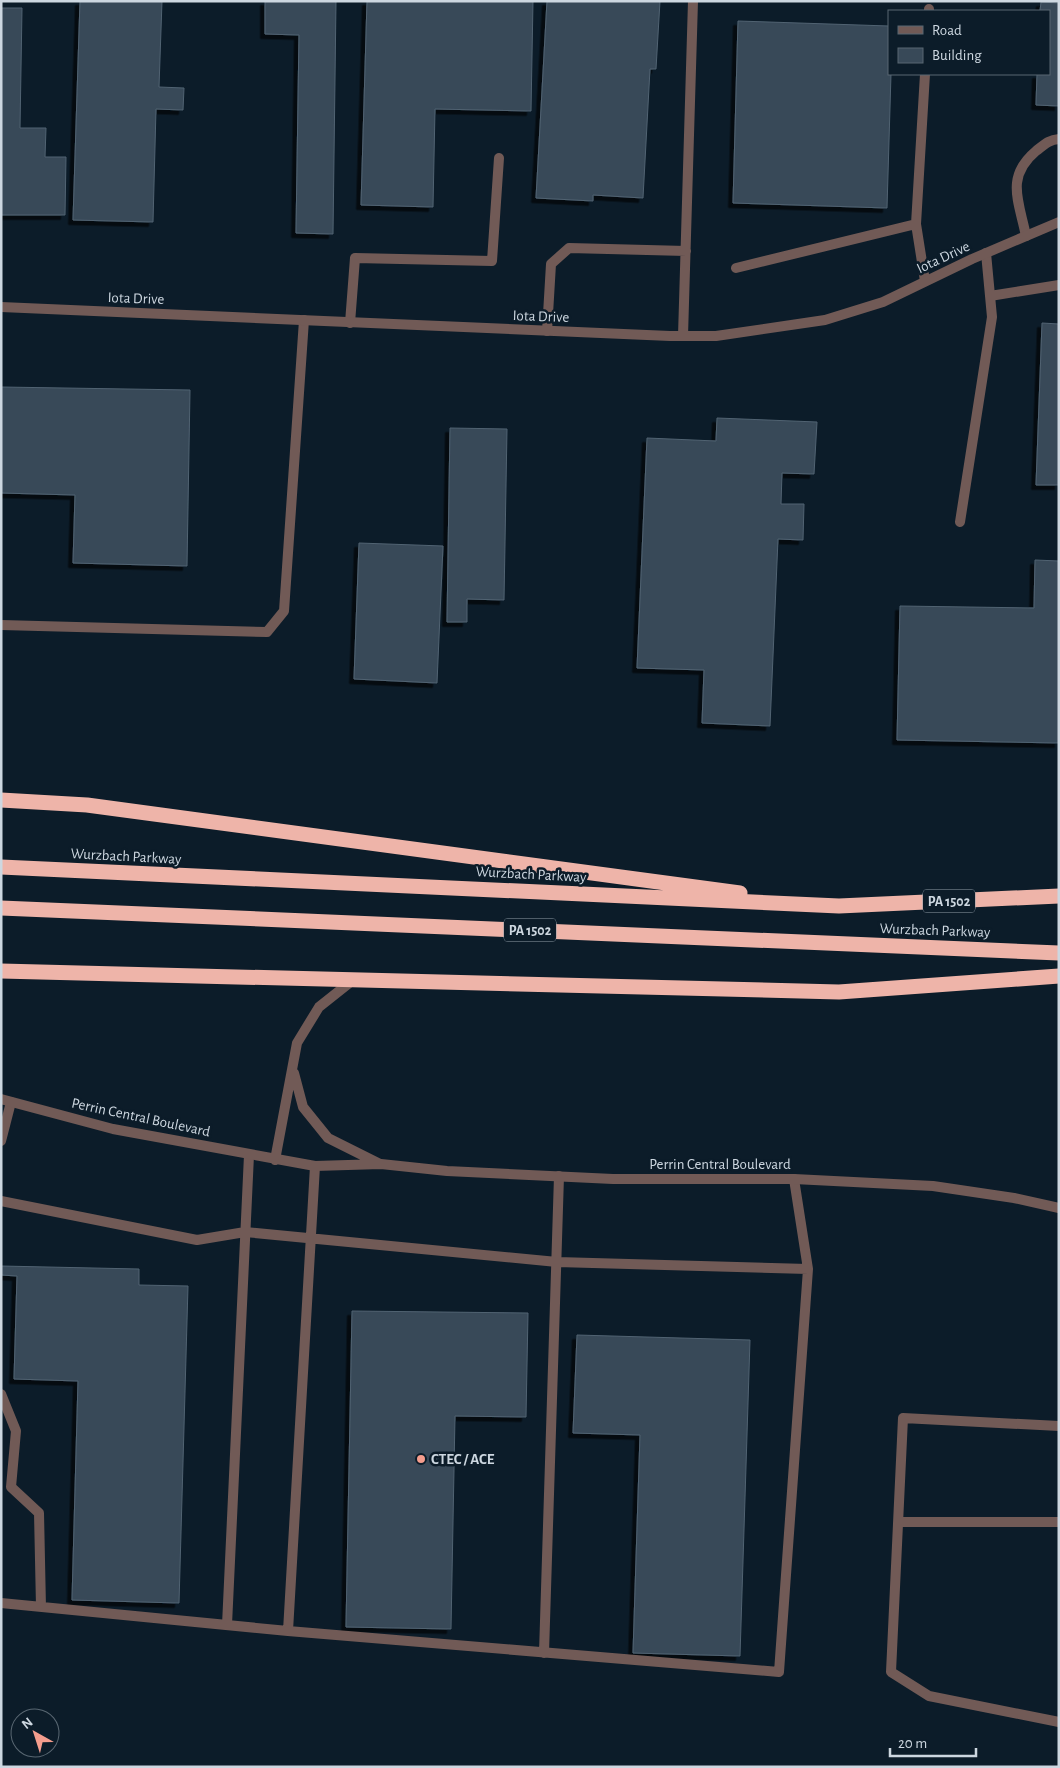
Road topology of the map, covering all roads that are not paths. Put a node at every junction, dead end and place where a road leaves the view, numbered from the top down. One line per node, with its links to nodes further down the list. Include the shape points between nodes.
1 (693, 1): 8 (street)
2 (925, 75): 6 (street)
3 (1054, 140): 7 (street, via 1023,162 1015,180)
4 (499, 158): 16 (street, via 492,261 355,258)
5 (1059, 222): 7 (street, Iota Drive)
6 (916, 224): 10 (street); 11 (street)
7 (1026, 236): 9 (street, Iota Drive)
8 (686, 251): 17 (street, via 569,248 551,264); 18 (street)
9 (986, 253): 11 (street, Iota Drive); 13 (street)
10 (736, 268)
11 (925, 281): 18 (street, Iota Drive, via 882,302 825,320 716,336)
12 (1059, 284): 13 (street)
13 (990, 296): 19 (street, via 992,317)
14 (1, 307): 15 (street, Iota Drive)
15 (304, 320): 16 (street, Iota Drive); 20 (street, via 284,611 267,632)
16 (350, 322): 17 (street, Iota Drive)
17 (546, 331): 18 (street, Iota Drive)
18 (683, 336)
19 (960, 522)
20 (1, 625)
21 (1, 800): 24 (highway, via 87,805)
22 (1, 867): 24 (highway, Wurzbach Parkway / PA 1502)
23 (1059, 896): 24 (highway, Wurzbach Parkway / PA 1502)
24 (838, 906)
25 (1, 908): 26 (highway, Wurzbach Parkway / PA 1502)
26 (1059, 953)
27 (1, 971): 29 (highway)
28 (1059, 976): 29 (highway, via 839,992)
29 (353, 980): 30 (street, Perrin Central Boulevard, via 319,1007 297,1043)
30 (293, 1069): 34 (street, Perrin Central Boulevard); 35 (street, Perrin Central Boulevard, via 303,1107 328,1138)
31 (6, 1100): 32 (street); 33 (street, Perrin Central Boulevard, via 113,1129)
32 (1, 1141)
33 (249, 1155): 34 (street, Perrin Central Boulevard); 41 (street)
34 (275, 1160): 36 (street, Perrin Central Boulevard)
35 (380, 1164): 36 (street, Perrin Central Boulevard); 37 (street, Perrin Central Boulevard, via 447,1171)
36 (315, 1166): 42 (street)
37 (559, 1176): 38 (street, Perrin Central Boulevard); 43 (street)
38 (794, 1179): 40 (street, Perrin Central Boulevard, via 933,1186); 44 (street)
39 (1, 1201): 41 (street, via 197,1240)
40 (1059, 1208)
41 (245, 1232): 42 (street); 51 (street)
42 (310, 1237): 43 (street); 52 (street)
43 (557, 1262): 44 (street); 53 (street)
44 (808, 1269): 53 (street, via 779,1672)
45 (1, 1394): 50 (street, via 16,1430 11,1487 39,1513)
46 (1059, 1426): 47 (street, via 903,1418)
47 (899, 1522): 48 (street); 54 (street, via 891,1672 928,1696)
48 (1059, 1522)
49 (1, 1603): 50 (street)
50 (41, 1607): 51 (street)
51 (227, 1625): 52 (street)
52 (288, 1631): 53 (street)
53 (544, 1653)
54 (1059, 1722)

